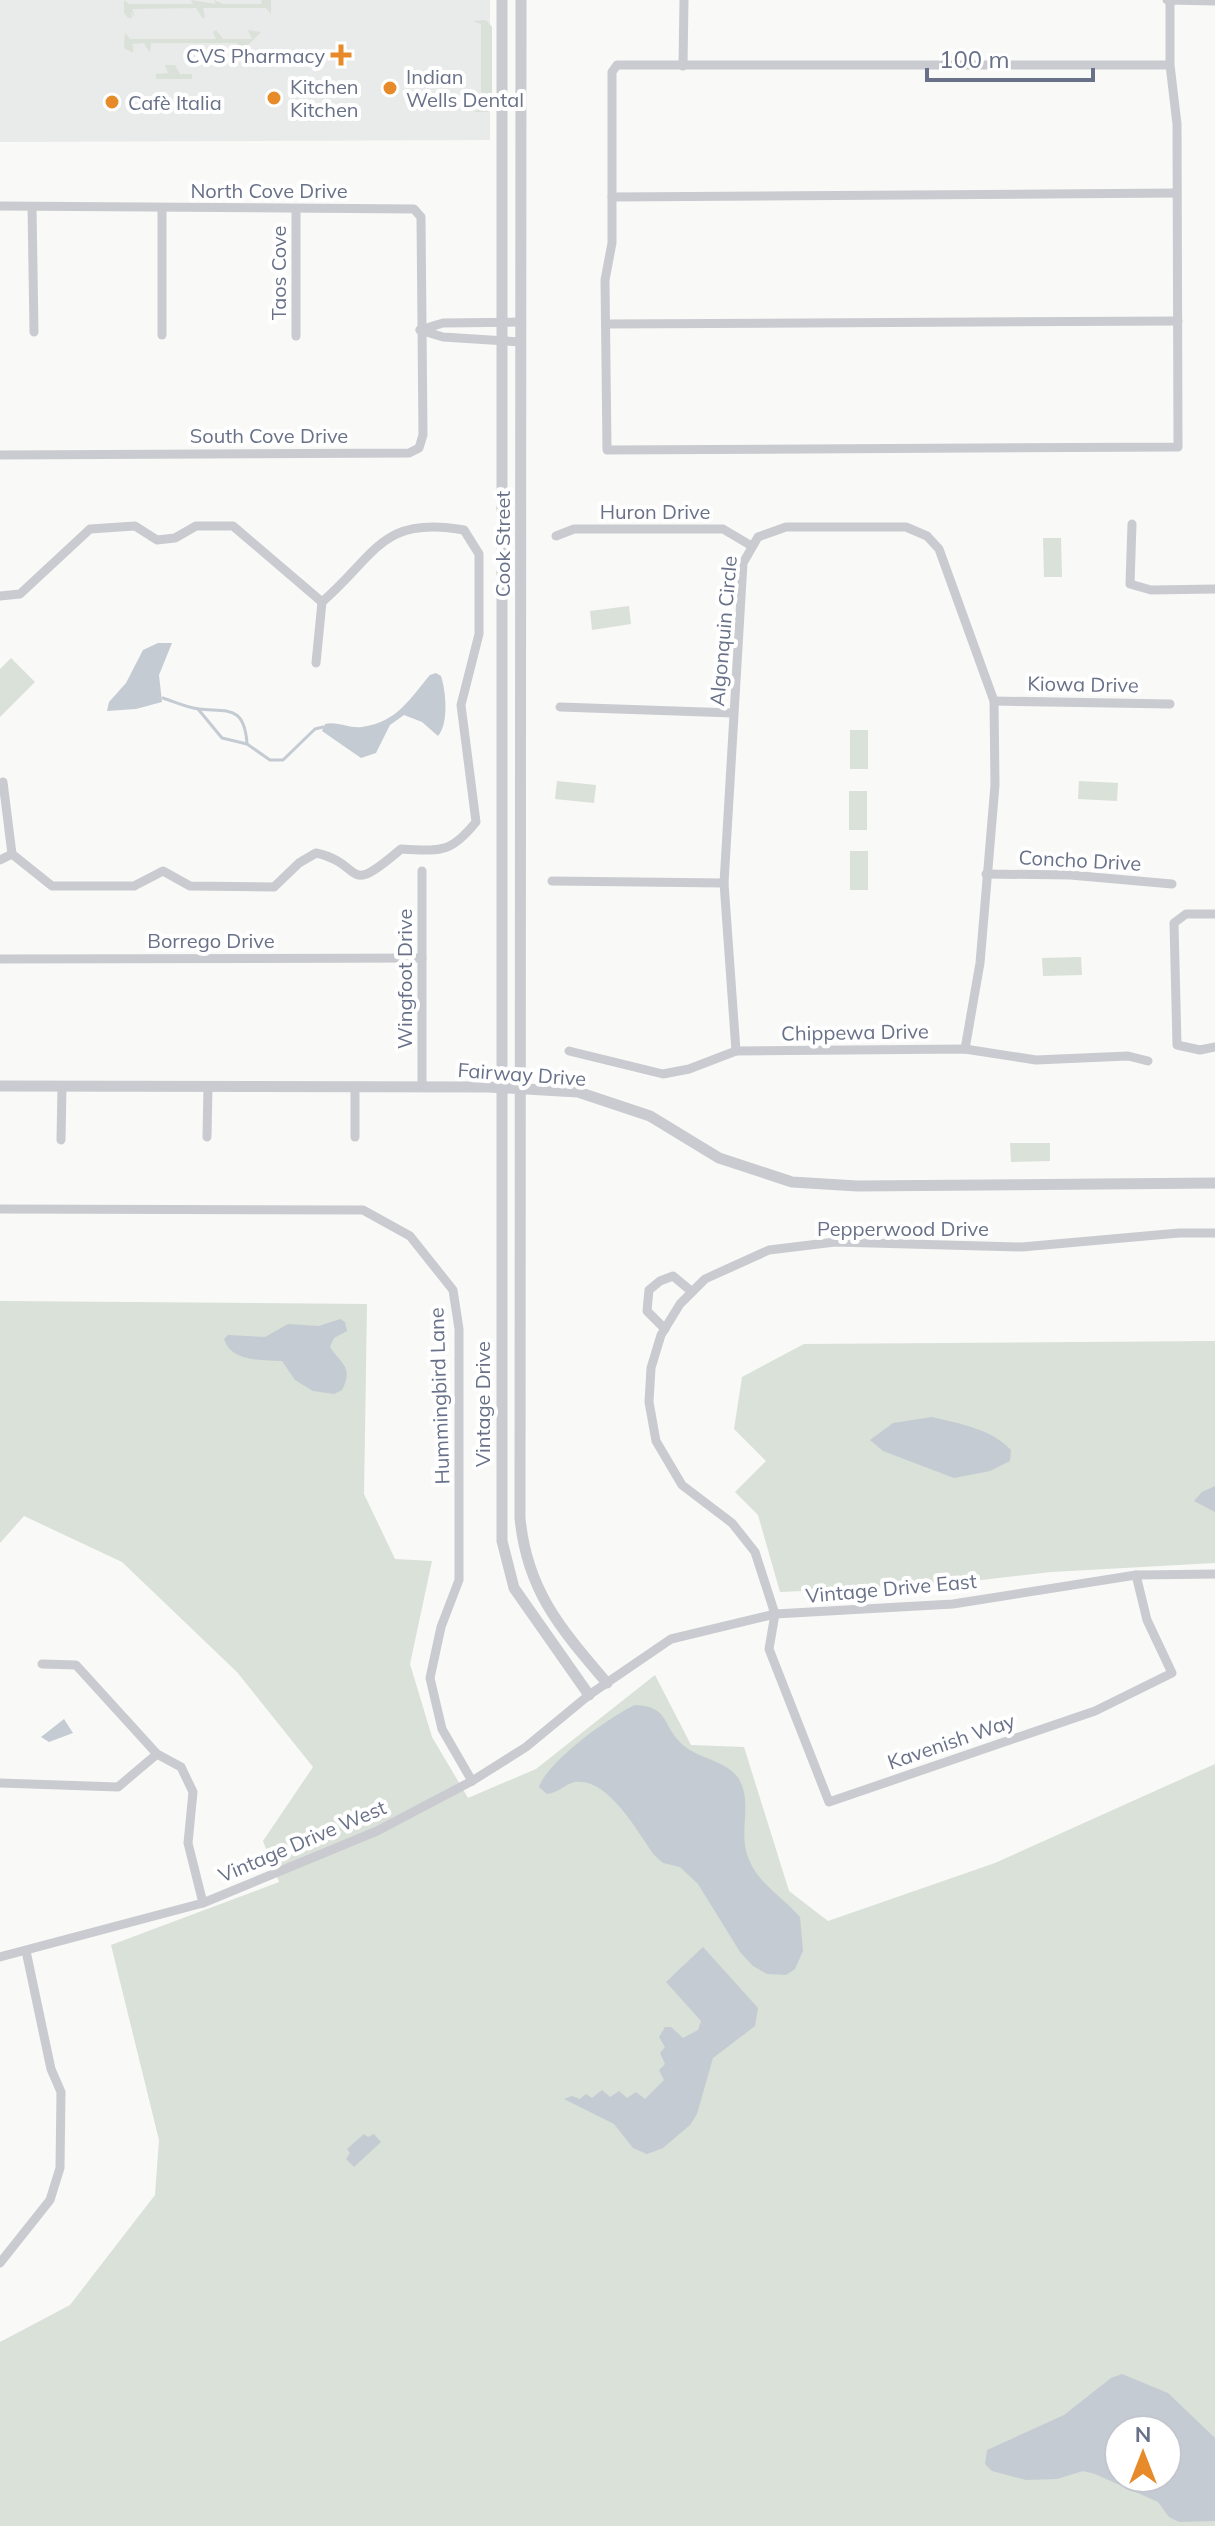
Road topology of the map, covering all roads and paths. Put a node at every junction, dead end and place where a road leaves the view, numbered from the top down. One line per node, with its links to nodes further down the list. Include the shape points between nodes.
1 (502, 0): 16 (street, Cook Street)
2 (521, 0): 15 (street, Cook Street)
3 (684, 0): 7 (street)
4 (1169, 0): 5 (street); 6 (street)
5 (1215, 1)
6 (1170, 65): 7 (street); 8 (street)
7 (683, 66): 9 (street, via 613,69)
8 (1177, 193): 9 (street); 14 (street)
9 (612, 197): 17 (street)
10 (0, 206): 11 (street, North Cove Drive)
11 (32, 207): 12 (street, North Cove Drive); 19 (street)
12 (162, 208): 13 (street, North Cove Drive); 20 (street)
13 (296, 209): 18 (street, North Cove Drive, via 414,209 421,217); 21 (street, Taos Cove)
14 (1178, 321): 17 (street); 17 (street, via 1178,447 607,450)
15 (520, 322): 16 (street); 23 (street, Cook Street)
16 (501, 324): 18 (street, via 443,323); 22 (street, Cook Street)
17 (606, 324)
18 (420, 330): 22 (street, via 443,337); 24 (street, South Cove Drive, via 423,435 419,448 409,453)
19 (34, 332)
20 (162, 335)
21 (296, 336)
22 (501, 340): 23 (street); 57 (street, Cook Street)
23 (521, 342): 58 (street, Cook Street)
24 (0, 455)
25 (1132, 524): 28 (street, via 1130,584 1151,590)
26 (556, 536): 27 (street, Huron Drive, via 574,529 723,529)
27 (750, 545): 32 (street, Algonquin Circle, via 766,532 786,527 906,527 927,536 939,549); 35 (street, Algonquin Circle, via 743,563)
28 (1215, 589)
29 (0, 596): 30 (street, via 20,594 83,533 100,526 135,526 157,540 175,538 196,526 233,526)
30 (322, 602): 31 (street); 37 (street, via 404,528 430,524 464,530 479,554 479,634 461,705 476,822 457,845 432,851 401,849 372,874 355,876 316,853 274,887 190,886 163,871 134,886 52,886)
31 (316, 663)
32 (994, 701): 33 (street, Kiowa Drive); 40 (street, Algonquin Circle, via 995,785)
33 (1170, 704)
34 (560, 707): 35 (street)
35 (733, 713): 42 (street, Algonquin Circle)
36 (3, 782): 37 (street)
37 (12, 854): 38 (street)
38 (0, 860)
39 (422, 871): 45 (street, Wingfoot Drive)
40 (986, 874): 43 (street, Concho Drive); 48 (street, Algonquin Circle, via 980,963)
41 (552, 881): 42 (street)
42 (724, 883): 50 (street, Algonquin Circle)
43 (1172, 884)
44 (1215, 914): 47 (street, via 1186,914 1174,923 1177,1045)
45 (422, 958): 46 (street, Borrego Drive); 56 (street, Wingfoot Drive)
46 (0, 959)
47 (1215, 1047)
48 (965, 1049): 50 (street, Chippewa Drive); 51 (street, Chippewa Drive, via 1036,1060 1128,1056)
49 (569, 1051): 50 (street, Chippewa Drive, via 649,1074 689,1069)
50 (736, 1051)
51 (1148, 1061)
52 (0, 1086): 53 (street, Fairway Drive)
53 (62, 1086): 54 (street, Fairway Drive); 61 (street)
54 (208, 1086): 55 (street, Fairway Drive); 59 (street)
55 (355, 1086): 56 (street, Fairway Drive); 60 (street)
56 (422, 1086): 57 (street, Fairway Drive)
57 (501, 1088): 58 (street, Fairway Drive); 72 (street, Vintage Drive, via 502,1541 514,1588)
58 (521, 1089): 62 (street, Fairway Drive, via 578,1092 650,1116 719,1158 792,1182); 71 (street, Vintage Drive, via 523,1553 553,1620)
59 (207, 1137)
60 (355, 1137)
61 (61, 1140)
62 (1215, 1183)
63 (0, 1209): 74 (street, Hummingbird Lane, via 363,1210 410,1236 453,1290 459,1329 459,1580 430,1678 442,1729)
64 (1215, 1233): 65 (street, Pepperwood Drive, via 1022,1247 822,1244 769,1250 723,1269)
65 (691, 1291): 66 (street, Pepperwood Drive); 66 (street, via 673,1276 649,1290 647,1311)
66 (665, 1329): 69 (street, Pepperwood Drive, via 654,1351 649,1385 656,1441 682,1485 732,1523 755,1552)
67 (1215, 1574): 68 (street, Vintage Drive East)
68 (1136, 1575): 69 (street, Vintage Drive East, via 953,1604); 69 (street, Kavenish Way, via 1147,1620 1172,1673 1095,1711 829,1802 769,1649)
69 (775, 1614): 71 (street, Vintage Drive East, via 671,1639)
70 (42, 1664): 73 (street, via 76,1665)
71 (607, 1683): 72 (street, Vintage Drive East)
72 (589, 1695): 74 (street, Vintage Drive West, via 526,1747)
73 (157, 1754): 75 (street, via 118,1787); 76 (street, via 181,1767 193,1792 188,1843)
74 (472, 1781): 76 (street, Vintage Drive West, via 377,1831)
75 (0, 1783)
76 (203, 1903): 77 (street, Vintage Drive West)
77 (26, 1951): 78 (street, Vintage Drive West); 79 (street, via 51,2069 61,2092 60,2168 50,2200)
78 (0, 1957)
79 (0, 2263)

